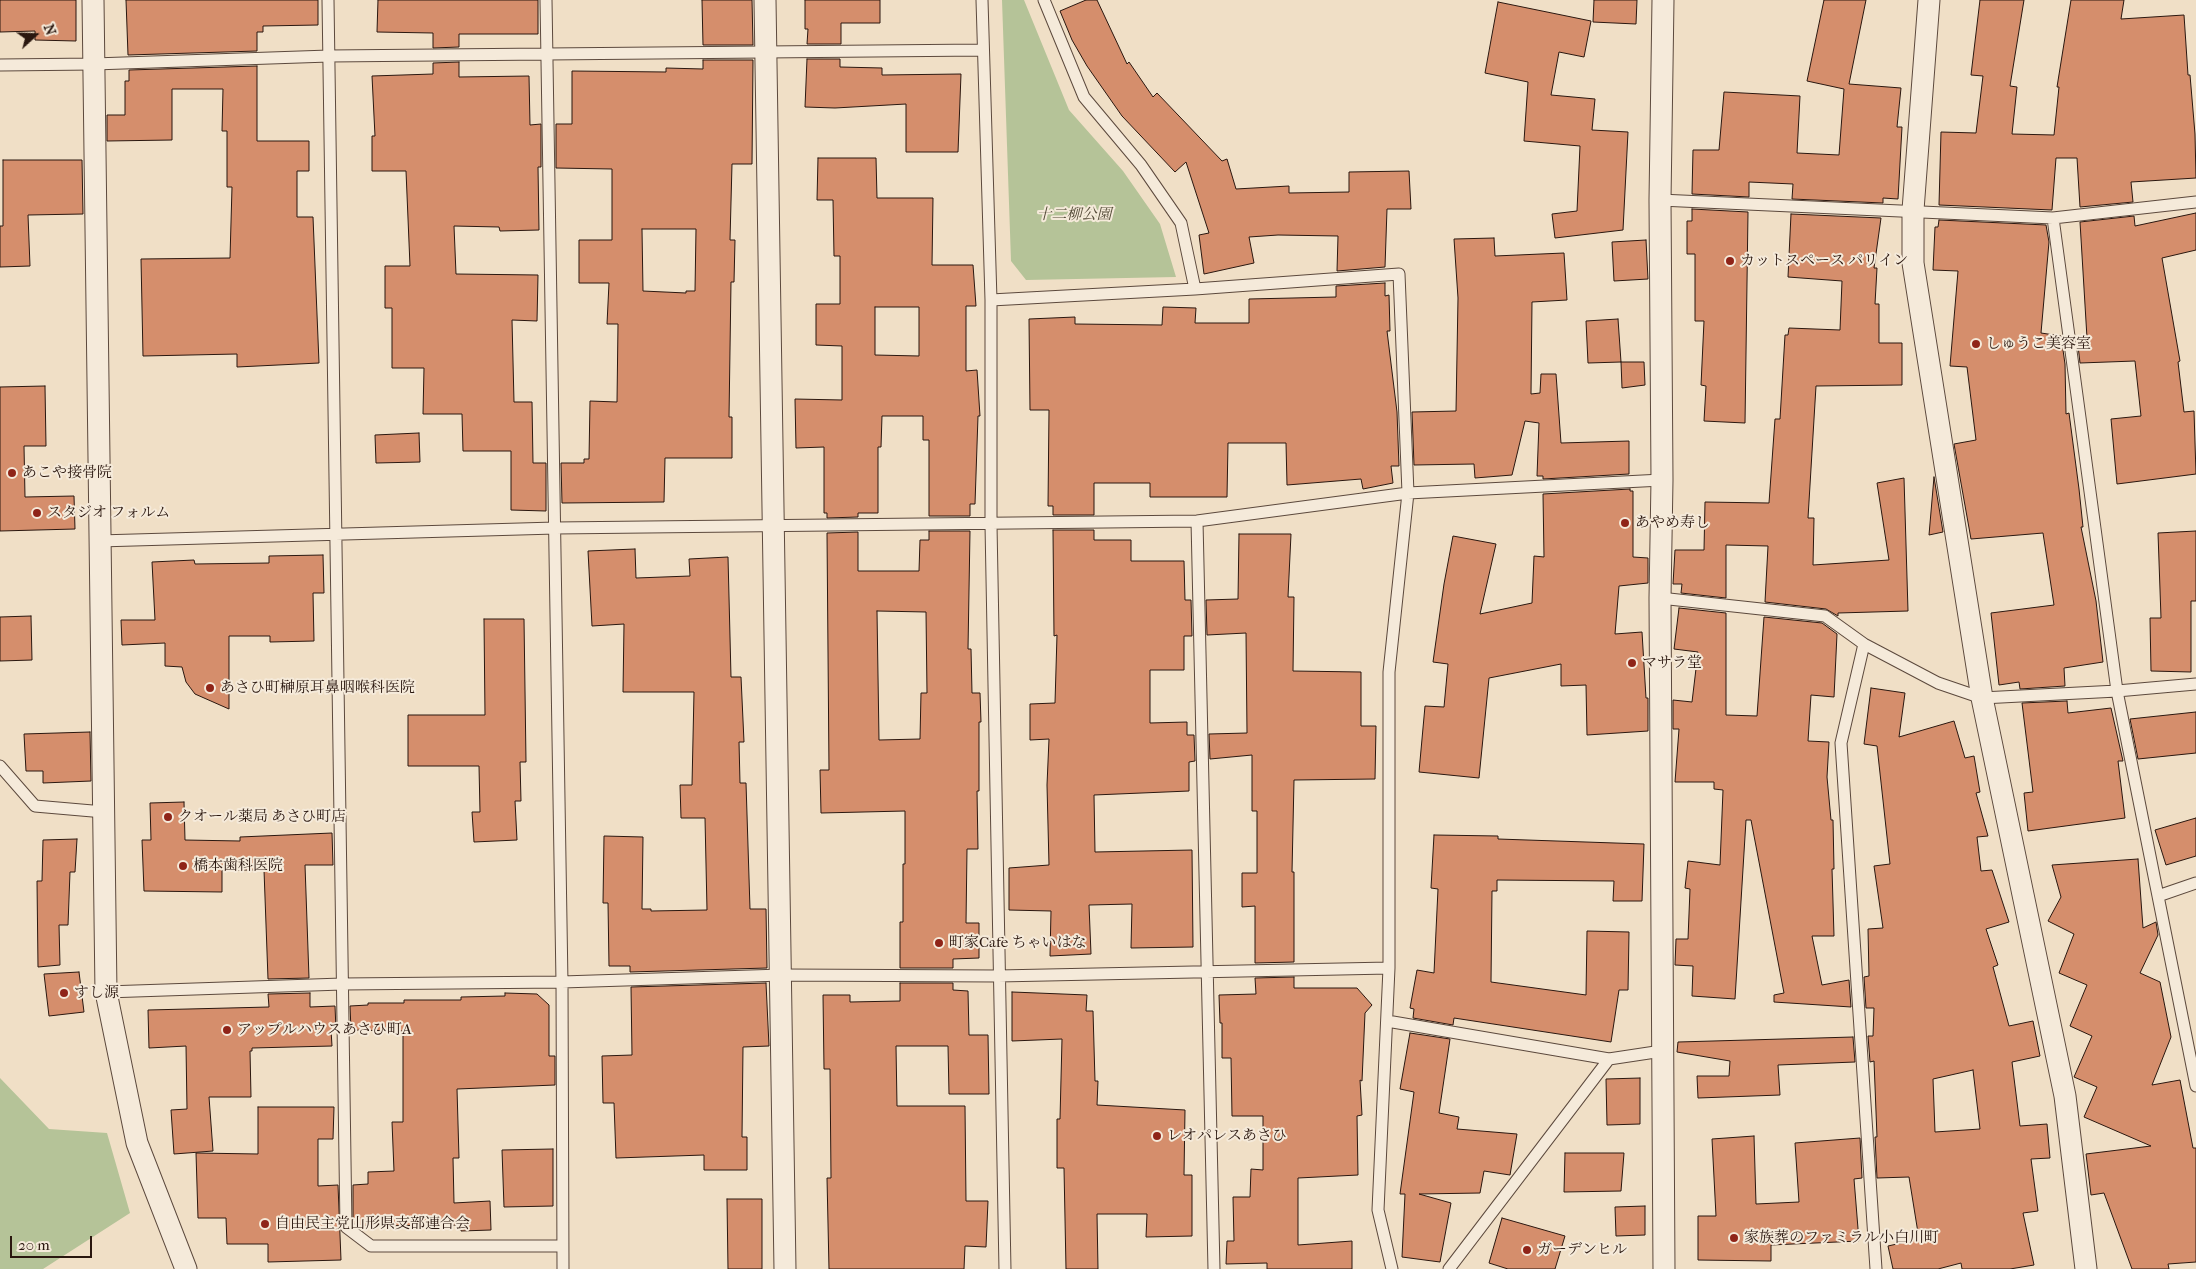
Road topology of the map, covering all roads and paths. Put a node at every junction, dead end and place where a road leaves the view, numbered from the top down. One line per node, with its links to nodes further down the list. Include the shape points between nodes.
1 (94, 0): 14 (street)
2 (328, 0): 12 (lane)
3 (546, 0): 11 (lane)
4 (765, 0): 10 (street)
5 (982, 0): 9 (lane)
6 (1044, 0): 19 (lane, via 1084,97 1141,164 1181,223)
7 (1663, 0): 15 (street)
8 (1930, 0): 17 (street)
9 (982, 50): 10 (lane); 20 (lane)
10 (766, 52): 11 (lane); 24 (street)
11 (546, 54): 12 (lane); 26 (lane)
12 (329, 56): 14 (lane); 27 (lane)
13 (0, 64): 14 (lane)
14 (94, 64): 28 (street)
15 (1660, 200): 17 (lane); 21 (street)
16 (2196, 202): 18 (lane)
17 (1913, 210): 18 (lane); 33 (street, via 1913,263)
18 (2053, 218): 32 (lane)
19 (1195, 288): 20 (lane); 22 (lane, via 1399,274)
20 (991, 300): 25 (lane)
21 (1662, 480): 22 (lane); 29 (street)
22 (1408, 493): 23 (lane); 38 (lane, via 1389,672)
23 (1197, 521): 25 (lane); 39 (lane)
24 (772, 525): 25 (lane); 26 (lane); 40 (street)
25 (991, 525): 41 (lane)
26 (555, 528): 27 (lane); 42 (lane)
27 (335, 534): 28 (lane); 43 (lane)
28 (100, 541): 35 (street)
29 (1660, 598): 30 (lane, via 1825,616); 46 (street)
30 (1864, 644): 33 (lane, via 1938,683); 58 (lane, via 1841,743)
31 (2196, 684): 32 (lane)
32 (2117, 691): 33 (lane); 37 (lane)
33 (1982, 698): 59 (street, via 2065,1096)
34 (0, 766): 35 (lane, via 35,806)
35 (104, 812): 44 (street)
36 (2196, 883): 37 (lane)
37 (2158, 896): 48 (lane)
38 (1389, 968): 39 (lane); 45 (lane)
39 (1208, 972): 41 (lane); 54 (lane)
40 (782, 975): 41 (lane); 42 (lane); 52 (street)
41 (998, 976): 53 (lane)
42 (562, 982): 43 (lane); 49 (lane)
43 (342, 984): 44 (lane); 49 (lane, via 346,1227 371,1246)
44 (106, 992): 50 (street, via 137,1143)
45 (1387, 1020): 47 (lane); 55 (lane, via 1378,1210)
46 (1662, 1051): 47 (lane); 57 (street)
47 (1609, 1059): 56 (lane)
48 (2196, 1086)
49 (562, 1246): 51 (lane)
50 (186, 1269)
51 (563, 1269)
52 (786, 1269)
53 (1006, 1269)
54 (1214, 1269)
55 (1392, 1269)
56 (1449, 1269)
57 (1664, 1269)
58 (1876, 1269)
59 (2086, 1269)

